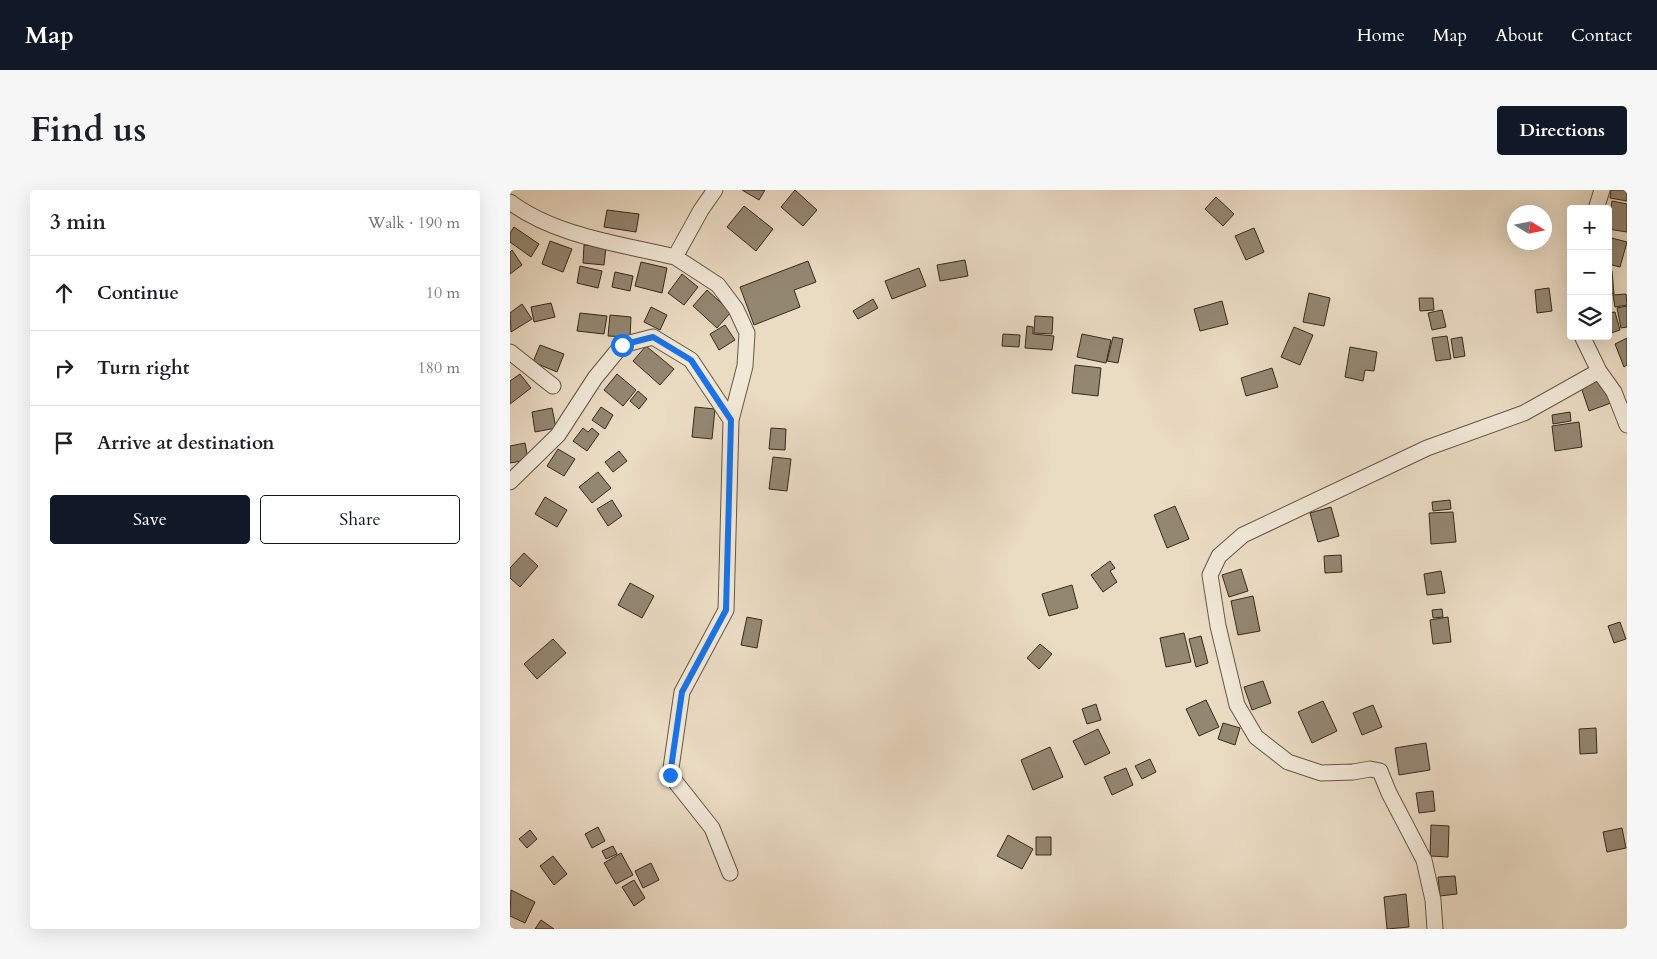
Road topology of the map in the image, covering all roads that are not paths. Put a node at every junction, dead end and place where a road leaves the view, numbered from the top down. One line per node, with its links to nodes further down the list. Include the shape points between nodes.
1 (715, 190): 5 (street)
2 (1602, 190): 3 (street)
3 (1597, 205)
4 (513, 210): 5 (street, via 568,232)
5 (675, 257): 10 (street, via 718,285 736,309 747,333 745,366)
6 (1584, 340): 8 (street)
7 (511, 355): 9 (street)
8 (1599, 371): 11 (street, via 1614,392); 14 (street, via 1524,413 1427,448 1242,535 1218,556 1210,575 1218,626 1237,705 1256,737 1288,762 1321,773 1380,771 1424,860 1433,900)
9 (553, 386)
10 (731, 420): 12 (street, via 691,360 653,337 622,345 595,378 558,435); 13 (street, via 726,610 682,692 670,775 712,828)
11 (1627, 424)
12 (510, 482)
13 (730, 873)
14 (1435, 929)

